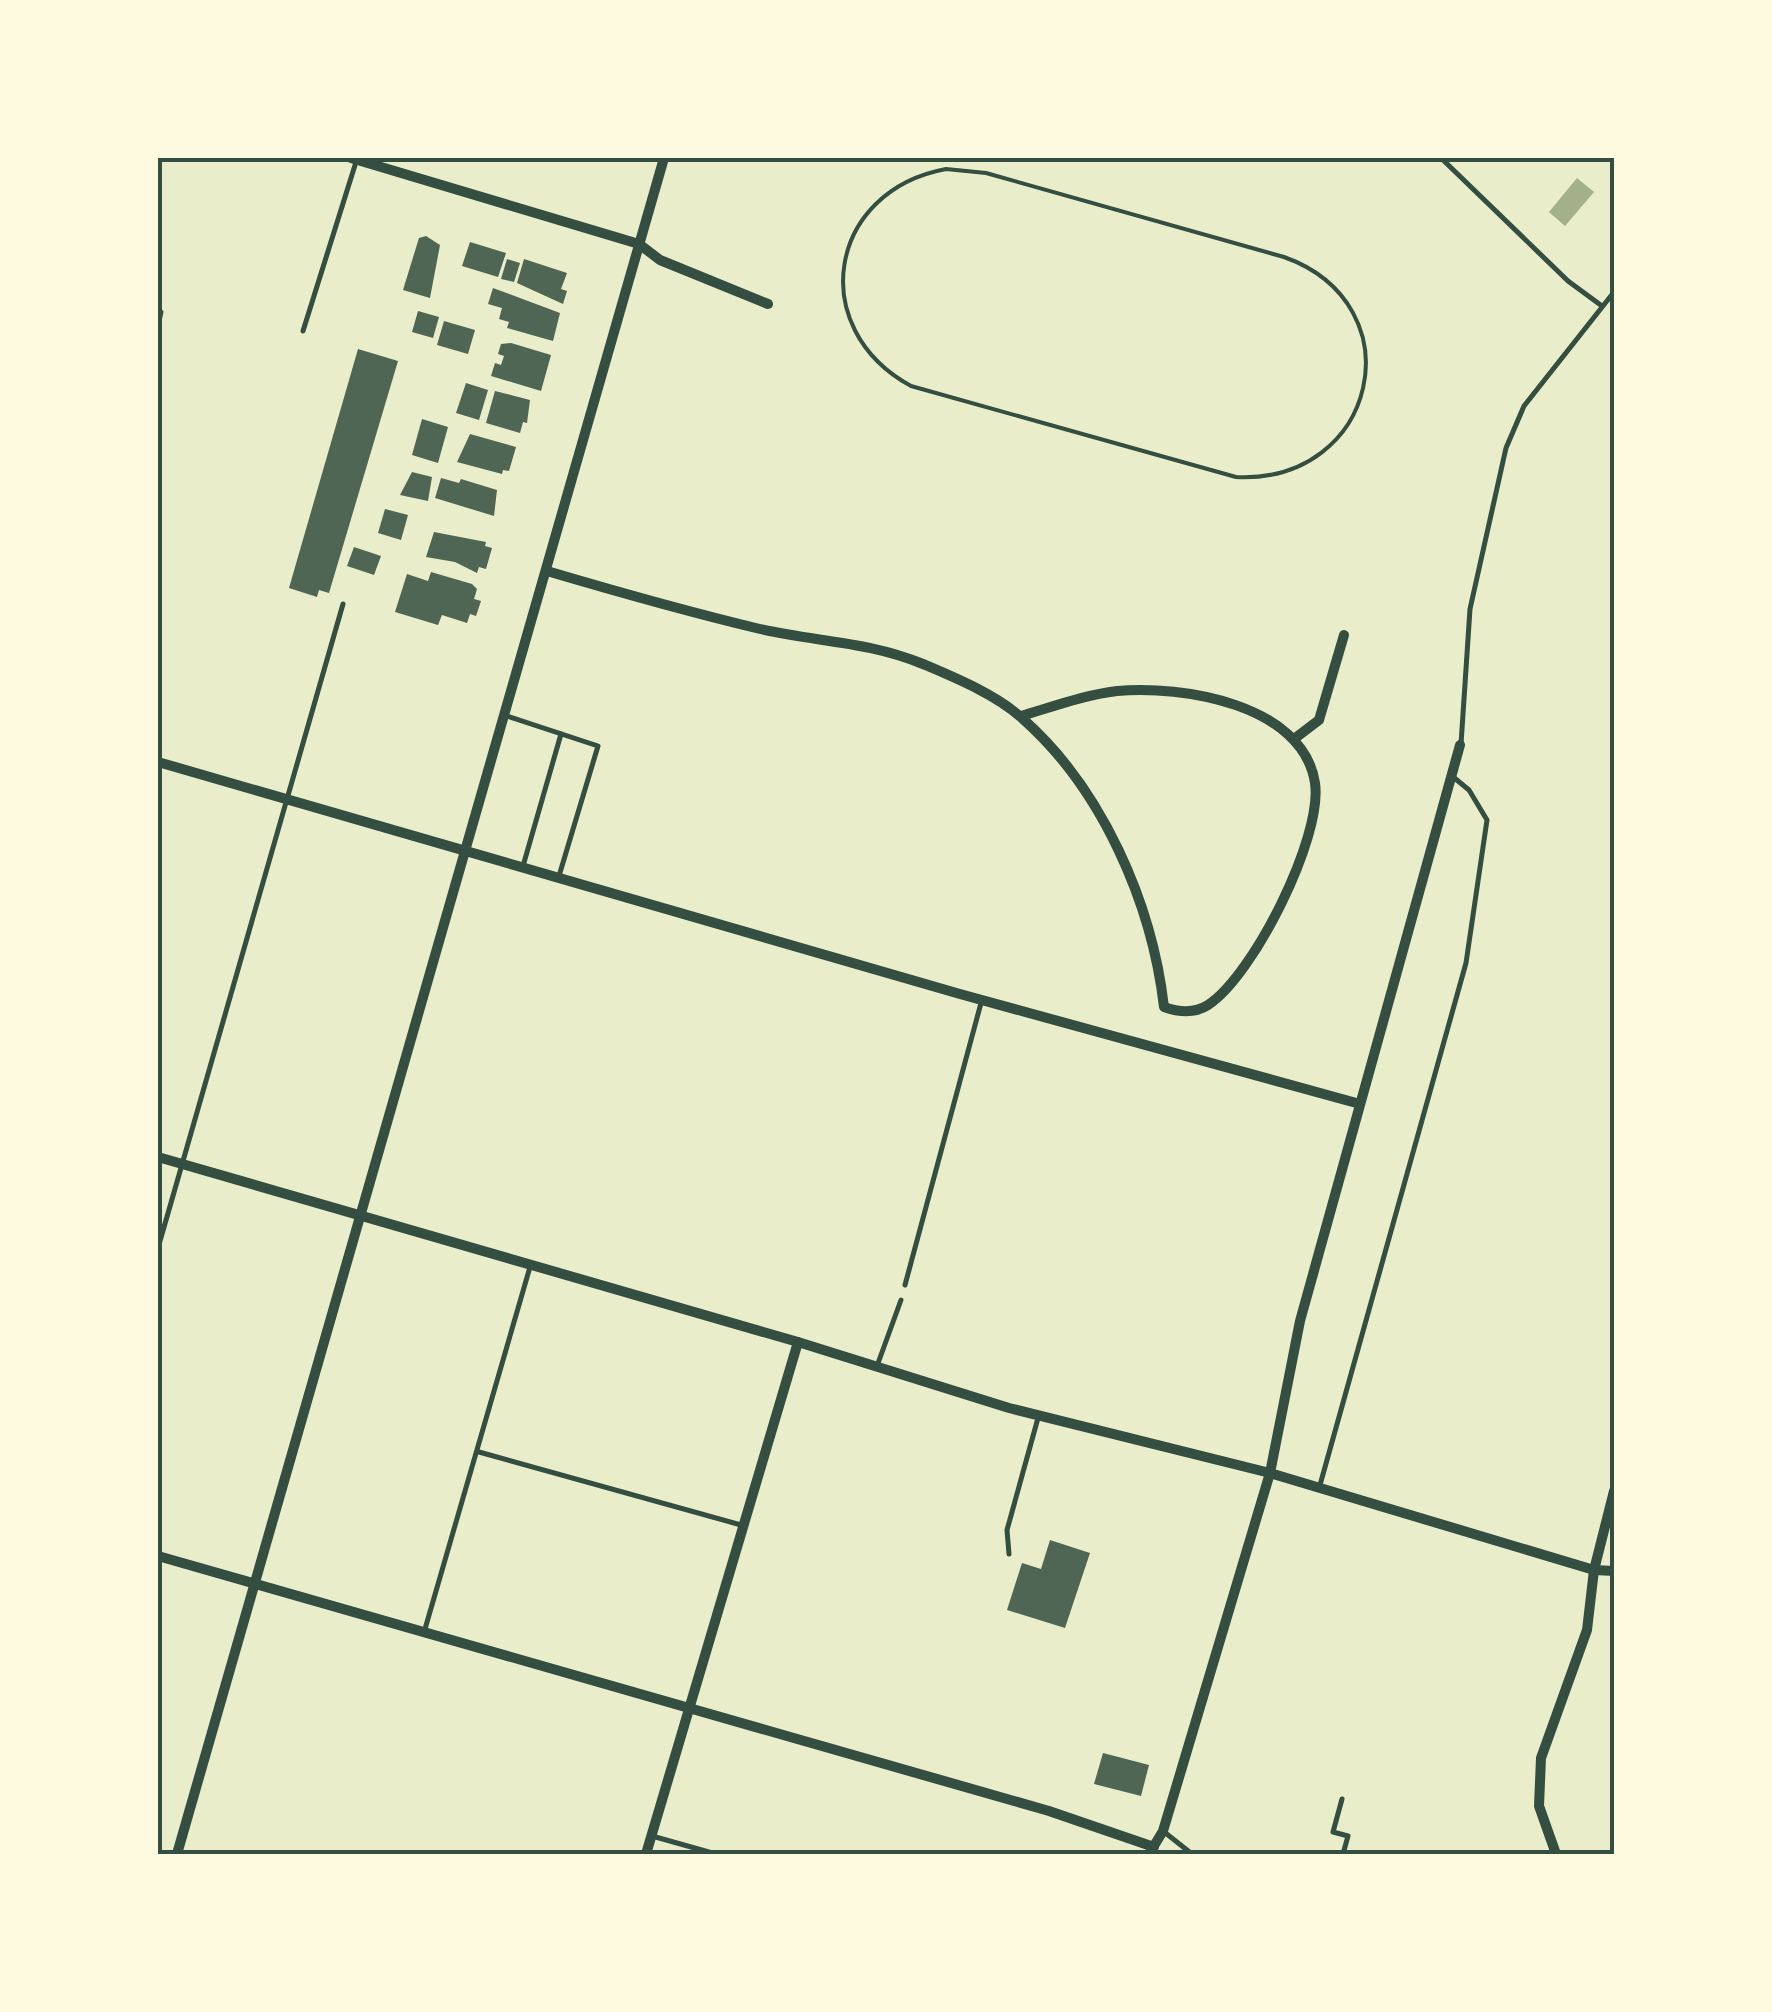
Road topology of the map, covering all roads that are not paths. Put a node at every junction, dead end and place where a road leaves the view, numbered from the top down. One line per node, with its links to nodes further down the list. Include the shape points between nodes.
1 (354, 158): 4 (street); 10 (lane)
2 (664, 158): 4 (street)
3 (1440, 158): 7 (lane)
4 (639, 244): 6 (street, via 660,260); 11 (street)
5 (1614, 292): 7 (lane)
6 (768, 304)
7 (1602, 306): 18 (lane, via 1524,406 1506,448 1470,610)
8 (158, 311): 9 (lane)
9 (158, 326)
10 (303, 331)
11 (547, 571): 14 (street); 15 (street, via 765,630 900,656)
12 (343, 604): 21 (lane)
13 (1344, 635): 17 (street, via 1319,720)
14 (506, 716): 16 (lane); 22 (street)
15 (1021, 716): 17 (street, via 1118,691 1186,693 1240,709); 17 (street, via 1095,808 1135,896 1164,1007 1181,1013 1208,1006 1247,961 1268,932 1302,856 1315,782)
16 (561, 734): 23 (lane); 24 (lane, via 598,746)
17 (1294, 740)
18 (1460, 745): 20 (street)
19 (158, 762): 21 (street)
20 (1452, 776): 26 (street); 39 (lane, via 1487,820 1466,963)
21 (290, 799): 22 (street); 28 (lane)
22 (466, 848): 23 (street); 29 (street)
23 (522, 869): 24 (street)
24 (558, 880): 25 (street)
25 (982, 1000): 26 (street); 32 (lane)
26 (1360, 1104): 38 (street, via 1286,1378)
27 (158, 1157): 28 (street)
28 (181, 1164): 29 (street); 30 (lane)
29 (361, 1214): 31 (street); 46 (street)
30 (158, 1248)
31 (530, 1267): 34 (street); 37 (lane)
32 (905, 1285)
33 (901, 1300): 35 (lane)
34 (798, 1342): 35 (street); 41 (street)
35 (877, 1366): 36 (street)
36 (1039, 1415): 38 (street); 42 (lane, via 1006,1530)
37 (478, 1452): 41 (lane); 47 (lane)
38 (1270, 1473): 39 (street); 50 (street)
39 (1319, 1488): 44 (street)
40 (1614, 1491): 44 (street)
41 (744, 1526): 48 (street)
42 (1009, 1554)
43 (158, 1556): 46 (street)
44 (1594, 1570): 45 (street); 58 (street, via 1587,1630 1536,1785)
45 (1614, 1571)
46 (255, 1584): 47 (street); 53 (street)
47 (424, 1634): 48 (street)
48 (687, 1709): 51 (street); 52 (street, via 1049,1811)
49 (1342, 1799): 57 (lane, via 1333,1832 1348,1836)
50 (1163, 1831): 52 (street); 56 (lane)
51 (651, 1836): 54 (street); 55 (lane)
52 (1151, 1851)
53 (177, 1854)
54 (646, 1854)
55 (716, 1854)
56 (1192, 1854)
57 (1343, 1854)
58 (1556, 1854)

